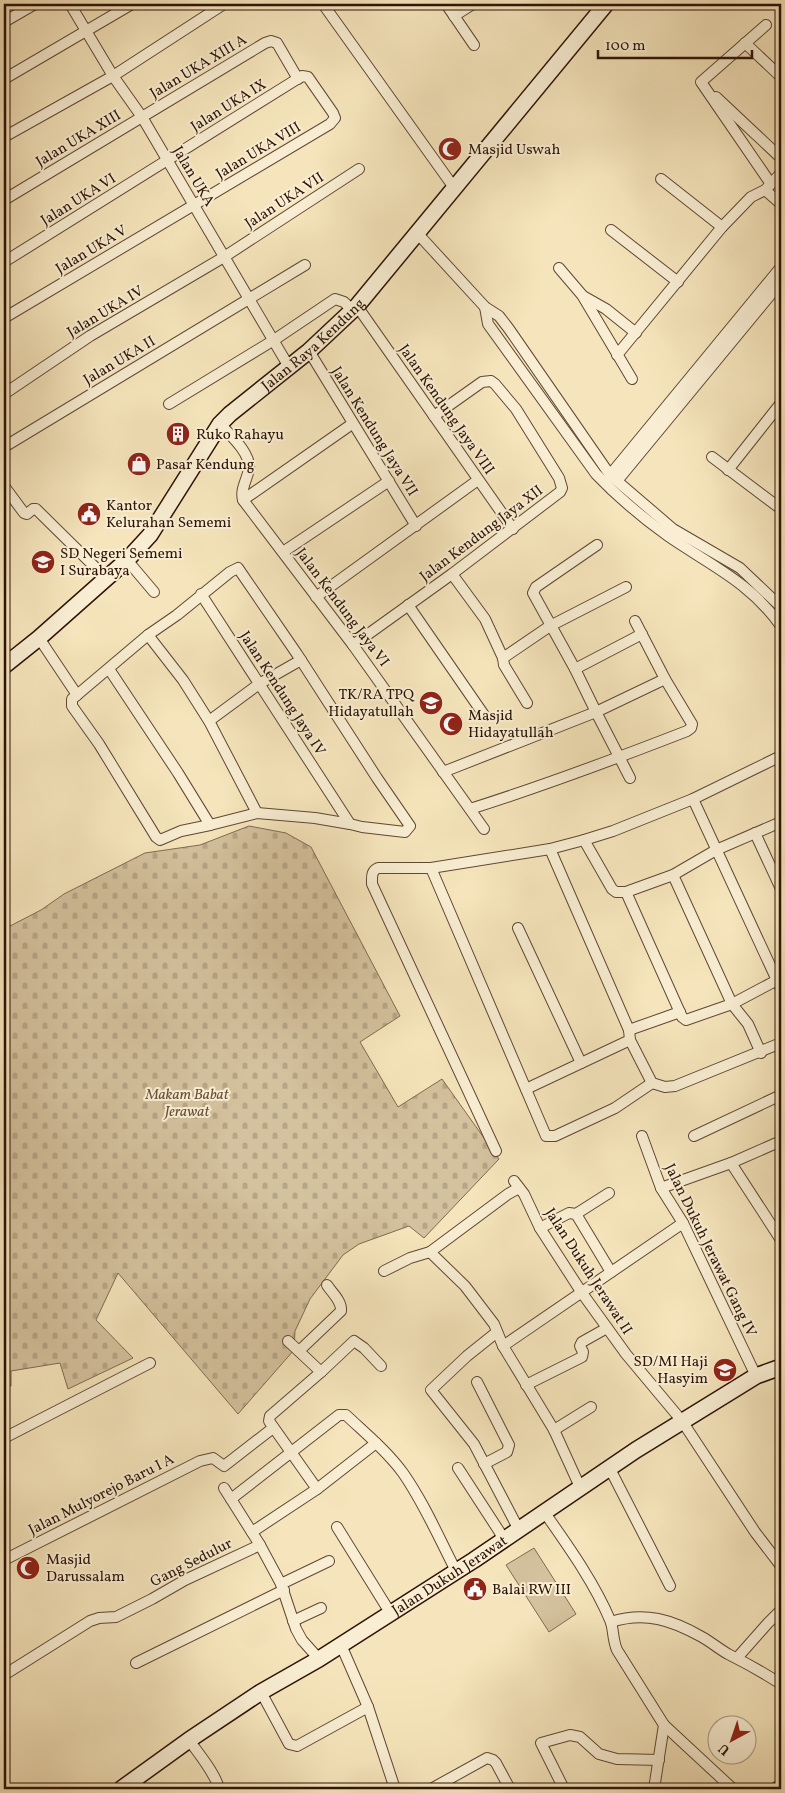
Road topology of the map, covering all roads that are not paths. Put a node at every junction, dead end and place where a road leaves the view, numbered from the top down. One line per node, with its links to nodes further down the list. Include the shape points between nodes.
1 (35, 4): 10 (street)
2 (70, 4): 12 (street, Jalan UKA)
3 (132, 4): 12 (street)
4 (224, 4): 15 (street)
5 (323, 4): 28 (street)
6 (446, 4): 9 (street)
7 (473, 4): 9 (street)
8 (606, 4): 28 (main road, Jalan Raya Kendung)
9 (454, 16): 14 (street)
10 (4, 22)
11 (766, 25): 13 (street)
12 (87, 31): 15 (street, Jalan UKA); 18 (street)
13 (745, 43): 17 (street); 19 (street)
14 (474, 45)
15 (113, 76): 20 (street, Jalan UKA); 21 (street)
16 (301, 77): 20 (street, Jalan UKA XIII A, via 277,43 271,40); 23 (street, Jalan UKA IX); 31 (street, Jalan UKA VIII, via 308,77 333,113 330,124)
17 (781, 77)
18 (4, 80)
19 (701, 82): 22 (street); 27 (street)
20 (142, 117): 23 (street, Jalan UKA); 29 (street, Jalan UKA XIII)
21 (4, 137)
22 (781, 158)
23 (168, 161): 31 (street, Jalan UKA); 36 (street, Jalan UKA VI)
24 (360, 169): 35 (street, Jalan UKA VII)
25 (781, 173): 27 (street)
26 (660, 179): 32 (street)
27 (768, 187): 30 (street); 32 (street, via 751,197)
28 (455, 189): 34 (main road, Jalan Raya Kendung)
29 (4, 200)
30 (781, 204)
31 (194, 206): 35 (street, Jalan UKA); 46 (street, Jalan UKA V)
32 (722, 227): 40 (street)
33 (612, 230): 40 (street)
34 (418, 234): 44 (street); 45 (main road, Jalan Raya Kendung)
35 (224, 257): 43 (street, Jalan UKA); 53 (street, Jalan UKA IV, via 90,336)
36 (4, 262)
37 (305, 265): 43 (street, Jalan UKA II)
38 (781, 267): 64 (street)
39 (559, 268): 42 (street)
40 (678, 282): 47 (street)
41 (781, 282): 64 (street)
42 (582, 295): 47 (street); 50 (street)
43 (249, 299): 48 (street, Jalan UKA); 61 (street, Jalan UKA II)
44 (485, 307): 56 (street, via 509,328); 58 (street, via 488,324)
45 (355, 308): 48 (street, via 335,299); 49 (main road, Jalan Raya Kendung); 57 (street, Jalan Kendung Jaya VIII)
46 (4, 318)
47 (636, 333): 50 (street)
48 (274, 340): 51 (street, Jalan UKA); 54 (street)
49 (309, 351): 51 (main road, Jalan Raya Kendung); 60 (street, Jalan Kendung Jaya VII)
50 (617, 355): 52 (street)
51 (290, 367): 59 (main road, Jalan Raya Kendung)
52 (632, 379)
53 (4, 394)
54 (169, 404)
55 (781, 405): 63 (street)
56 (566, 414): 58 (street); 64 (street)
57 (434, 416): 65 (street, Jalan Kendung Jaya VIII); 72 (street, Jalan Kendung Jaya XII, via 482,382 491,381 516,409 561,484 560,492)
58 (556, 418): 79 (street, via 609,488 667,535)
59 (220, 424): 69 (street, via 245,453 249,464); 75 (main road, Jalan Raya Kendung, via 150,535)
60 (352, 424): 66 (street, Jalan Kendung Jaya VII); 69 (street)
61 (4, 447)
62 (712, 457): 63 (street)
63 (728, 470): 70 (street)
64 (613, 478): 76 (street, via 674,528)
65 (478, 480): 71 (street); 72 (street, Jalan Kendung Jaya VIII)
66 (389, 481): 71 (street, Jalan Kendung Jaya VII); 74 (street)
67 (4, 486): 68 (street)
68 (7, 500): 78 (street, via 27,514 36,509)
69 (243, 500): 74 (street, Jalan Kendung Jaya VI)
70 (781, 509)
71 (416, 526): 83 (street)
72 (513, 529): 77 (street, Jalan Kendung Jaya XII)
73 (596, 545): 87 (street, via 534,590)
74 (283, 552): 83 (street, Jalan Kendung Jaya VI)
75 (127, 560): 78 (main road, Jalan Raya Kendung); 81 (street)
76 (740, 568): 79 (street); 85 (street)
77 (452, 574): 84 (street, Jalan Kendung Jaya XII); 93 (street, via 485,619)
78 (106, 578): 91 (main road, Jalan Raya Kendung)
79 (734, 578): 88 (street)
80 (626, 587): 87 (street)
81 (154, 592)
82 (201, 594): 90 (street); 94 (street, via 235,568 240,570); 99 (street, Jalan Kendung Jaya IV)
83 (316, 597): 92 (street, Jalan Kendung Jaya VI)
84 (408, 606): 92 (street, Jalan Kendung Jaya XII); 103 (street)
85 (781, 607)
86 (636, 621): 89 (street)
87 (550, 626): 93 (street); 97 (street)
88 (781, 626)
89 (642, 634): 97 (street); 98 (street)
90 (148, 635): 96 (street); 104 (street, via 183,680)
91 (40, 638): 95 (main road, Jalan Raya Kendung); 100 (street)
92 (353, 645): 107 (street, Jalan Kendung Jaya VI)
93 (503, 658): 101 (street)
94 (301, 660): 99 (street); 113 (street, via 410,826 405,832)
95 (4, 666)
96 (110, 669): 100 (street); 114 (street)
97 (575, 669): 102 (street)
98 (665, 679): 102 (street); 106 (street, via 692,724 691,728)
99 (259, 684): 104 (street); 113 (street, Jalan Kendung Jaya IV)
100 (77, 695): 114 (street, via 72,699 72,706 156,838 160,840 181,831)
101 (527, 703)
102 (596, 712): 106 (street); 107 (street)
103 (484, 715)
104 (209, 721): 111 (street)
105 (781, 756): 109 (street)
106 (621, 757): 108 (street); 110 (street)
107 (443, 772): 110 (street, Jalan Kendung Jaya VI)
108 (630, 778)
109 (693, 799): 117 (street); 119 (street)
110 (470, 809): 115 (street, Jalan Kendung Jaya VI)
111 (257, 813): 113 (street); 114 (street)
112 (781, 822): 116 (street)
113 (350, 824)
114 (210, 825)
115 (484, 829)
116 (755, 833): 119 (street); 122 (street)
117 (584, 840): 118 (street); 123 (street, via 612,889)
118 (550, 849): 120 (street); 128 (street)
119 (716, 850): 121 (street); 125 (street)
120 (431, 868): 133 (street); 138 (street, via 378,868 372,875 372,884)
121 (674, 875): 123 (street); 126 (street)
122 (781, 889)
123 (626, 892): 127 (street)
124 (518, 928): 131 (street)
125 (780, 982): 126 (street)
126 (732, 1004): 127 (street, via 686,1020); 130 (street, via 748,1024)
127 (680, 1012): 128 (street)
128 (630, 1035): 131 (street); 132 (street)
129 (781, 1044): 130 (street)
130 (762, 1053): 132 (street, via 675,1086)
131 (581, 1063): 133 (street)
132 (652, 1083): 133 (street, via 615,1108 551,1138 543,1131)
133 (526, 1089)
134 (781, 1095): 136 (street)
135 (642, 1136): 140 (street, Jalan Dukuh Jerawat Gang IV)
136 (694, 1136)
137 (781, 1141): 139 (street)
138 (496, 1151)
139 (731, 1163): 140 (street); 145 (street)
140 (661, 1188): 143 (street, Jalan Dukuh Jerawat Gang IV)
141 (609, 1193): 142 (street)
142 (576, 1214): 144 (street, via 569,1213); 148 (street)
143 (683, 1223): 148 (street); 160 (street, Jalan Dukuh Jerawat Gang IV)
144 (540, 1228): 146 (street, Jalan Dukuh Jerawat II, via 517,1185); 150 (street, Jalan Dukuh Jerawat II)
145 (781, 1240)
146 (430, 1252): 147 (street); 152 (street, via 466,1286)
147 (384, 1271)
148 (611, 1272): 150 (street)
149 (326, 1285): 155 (street, via 338,1300 341,1311)
150 (582, 1293): 151 (street, Jalan Dukuh Jerawat II); 154 (street)
151 (607, 1328): 162 (street, via 582,1342 582,1357); 164 (street, Jalan Dukuh Jerawat II)
152 (497, 1332): 154 (street); 170 (street, via 431,1390 474,1444)
153 (288, 1341): 155 (street)
154 (503, 1346): 162 (street)
155 (299, 1351): 159 (street)
156 (150, 1363): 167 (street)
157 (381, 1366): 159 (street, via 354,1342)
158 (781, 1367): 160 (main road, Jalan Dukuh Jerawat)
159 (321, 1372): 165 (street, via 270,1416)
160 (756, 1376): 164 (main road, Jalan Dukuh Jerawat)
161 (477, 1382): 170 (street, via 509,1445 507,1452)
162 (526, 1385): 166 (street)
163 (591, 1407): 166 (street)
164 (682, 1421): 172 (main road, Jalan Dukuh Jerawat); 185 (street, Jalan Dukuh Jerawat II)
165 (273, 1428): 169 (street); 183 (street, Jalan Mulyorejo Baru I A, via 224,1466 213,1458 200,1461)
166 (554, 1430): 173 (street)
167 (4, 1438)
168 (376, 1443): 169 (street, via 342,1414); 175 (street); 186 (street, via 402,1472 421,1502)
169 (291, 1452): 175 (street); 176 (street)
170 (484, 1464): 179 (street)
171 (458, 1468): 181 (street)
172 (609, 1468): 173 (main road, Jalan Dukuh Jerawat); 187 (street)
173 (580, 1487): 177 (main road, Jalan Dukuh Jerawat)
174 (224, 1488): 176 (street)
175 (317, 1489): 180 (street)
176 (231, 1499): 180 (street)
177 (545, 1513): 179 (main road, Jalan Dukuh Jerawat); 193 (street)
178 (337, 1527): 191 (street)
179 (519, 1530): 181 (main road, Jalan Dukuh Jerawat)
180 (252, 1532): 182 (street)
181 (504, 1541): 186 (main road, Jalan Dukuh Jerawat)
182 (260, 1545): 188 (street); 198 (street, Gang Sedulur, via 116,1617 90,1621)
183 (4, 1560)
184 (329, 1561): 188 (street)
185 (781, 1566)
186 (456, 1571): 191 (main road, Jalan Dukuh Jerawat)
187 (670, 1586)
188 (283, 1587): 192 (street); 197 (street)
189 (321, 1608): 192 (street)
190 (781, 1610): 195 (street)
191 (391, 1614): 194 (main road, Jalan Dukuh Jerawat)
192 (293, 1621): 196 (street, via 302,1640)
193 (611, 1622): 195 (street, via 653,1617 667,1621); 202 (street, via 617,1650)
194 (341, 1645): 196 (main road, Jalan Dukuh Jerawat); 201 (street)
195 (737, 1658): 199 (street)
196 (319, 1659): 200 (main road, Jalan Dukuh Jerawat)
197 (136, 1663)
198 (4, 1675)
199 (781, 1684)
200 (261, 1692): 201 (street, via 293,1746); 203 (main road, Jalan Dukuh Jerawat)
201 (368, 1707): 209 (street)
202 (664, 1725): 204 (street); 214 (street)
203 (189, 1740): 207 (main road, Jalan Dukuh Jerawat); 208 (street)
204 (659, 1760): 212 (street, via 617,1759 600,1754 580,1737 570,1735 541,1743); 213 (street)
205 (781, 1784): 215 (street)
206 (448, 1785): 210 (street); 211 (street, via 487,1758 496,1763)
207 (121, 1789)
208 (219, 1789)
209 (395, 1789)
210 (431, 1789)
211 (510, 1789)
212 (564, 1789)
213 (654, 1789)
214 (733, 1789)
215 (774, 1789)

